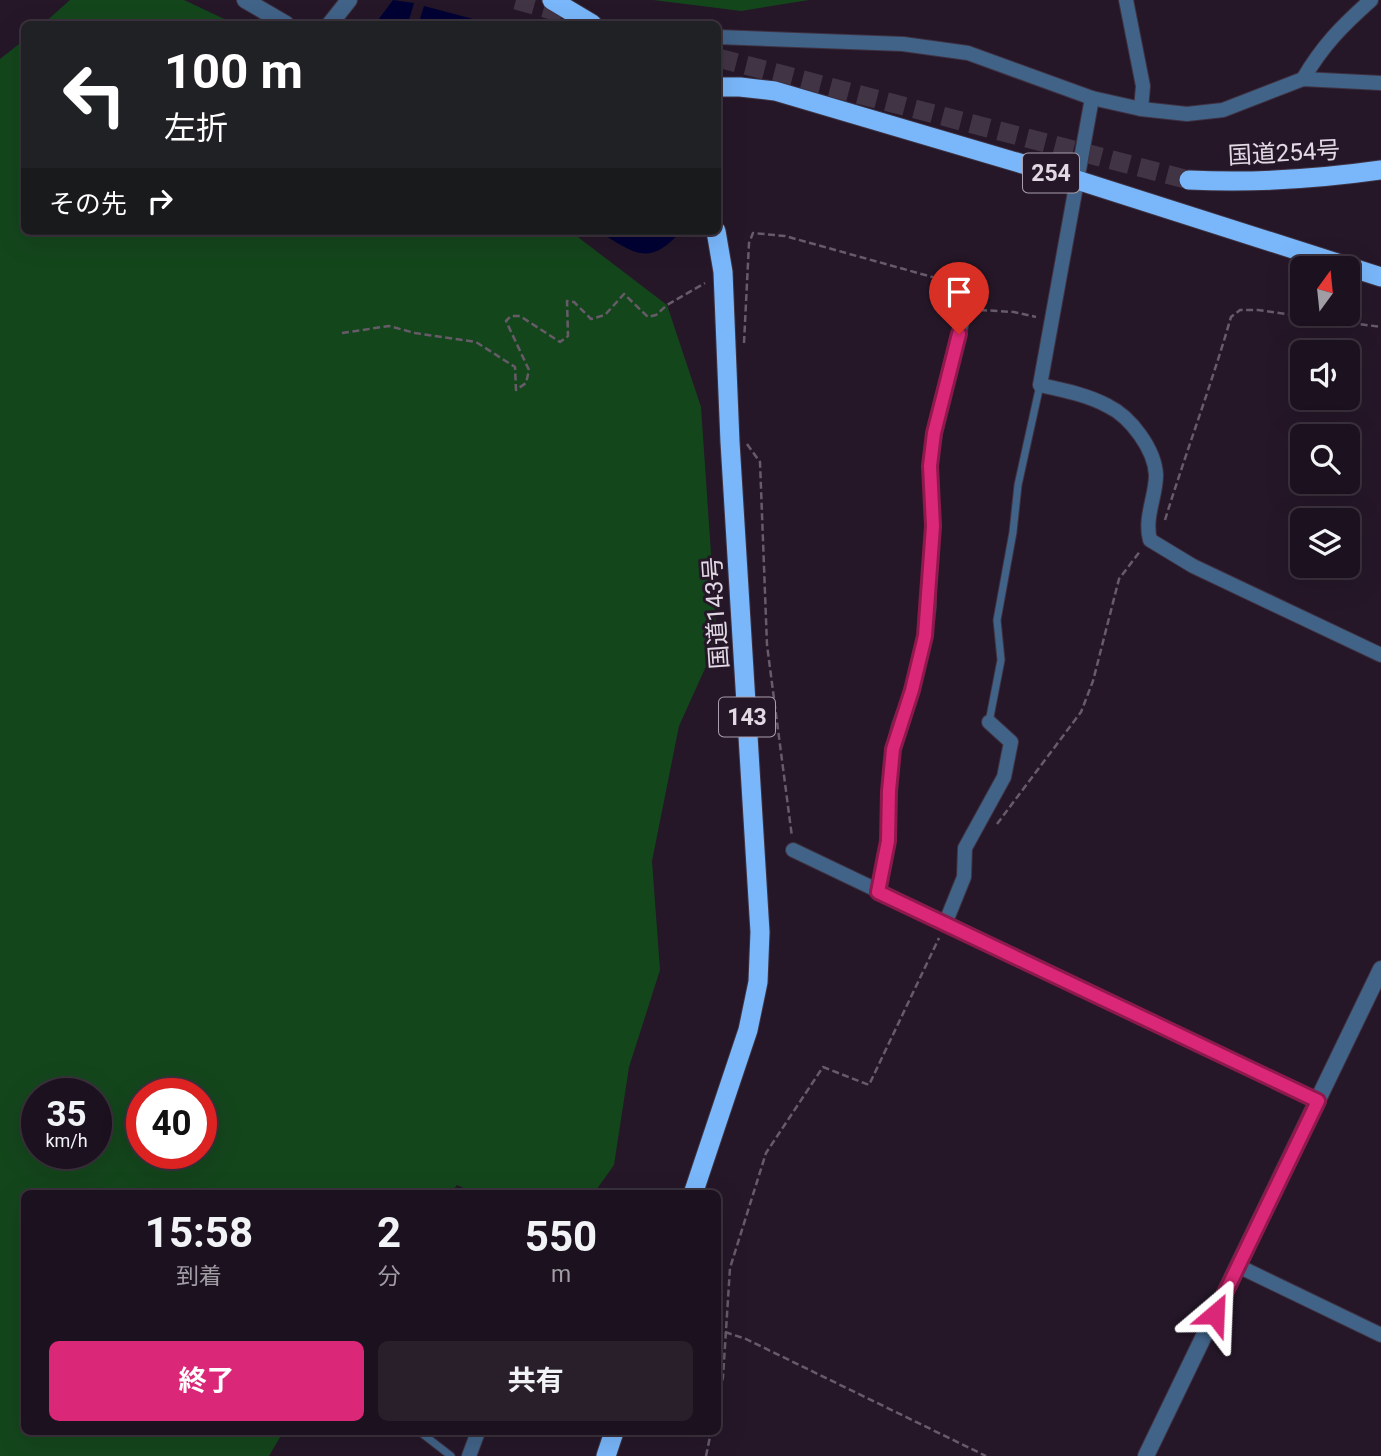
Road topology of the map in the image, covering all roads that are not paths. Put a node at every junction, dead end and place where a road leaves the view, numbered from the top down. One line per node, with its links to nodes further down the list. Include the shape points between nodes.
1 (244, 0): 6 (street)
2 (349, 0): 7 (street)
3 (552, 0): 8 (highway)
4 (1126, 0): 14 (street, via 1143,86)
5 (1371, 0): 10 (street, via 1319,51)
6 (281, 21)
7 (332, 21)
8 (587, 21)
9 (721, 37): 13 (street, via 902,44 968,53)
10 (1303, 79): 11 (street); 14 (street, via 1223,110 1187,114)
11 (1381, 83)
12 (721, 87): 16 (highway, 254, via 775,91)
13 (1092, 98): 14 (street); 16 (street)
14 (1141, 109)
15 (1381, 170): 17 (highway, 国道254号, via 1230,182)
16 (1077, 180): 19 (highway, 254); 21 (street)
17 (1189, 180)
18 (717, 235): 29 (highway, 国道143号 / 143, via 723,272 760,932 758,982 748,1030)
19 (1381, 277)
20 (965, 309): 25 (street, via 934,433 928,616 893,749 888,841)
21 (1040, 385): 22 (street, via 1110,406 1136,430 1152,453 1156,476 1147,528 1150,540 1193,566); 23 (lane, via 1018,485 997,620 1000,660)
22 (1381, 656)
23 (989, 722): 26 (street, via 1011,742 1004,777 965,848 964,877)
24 (793, 850): 25 (street)
25 (878, 892): 26 (street)
26 (945, 924): 28 (street)
27 (1381, 969): 28 (street)
28 (1318, 1101): 30 (street)
29 (694, 1190)
30 (1238, 1266): 31 (street); 38 (street)
31 (1381, 1335)
32 (424, 1435): 35 (lane)
33 (477, 1435): 36 (street)
34 (613, 1435): 37 (highway)
35 (452, 1456)
36 (469, 1456)
37 (606, 1456)
38 (1146, 1456)

